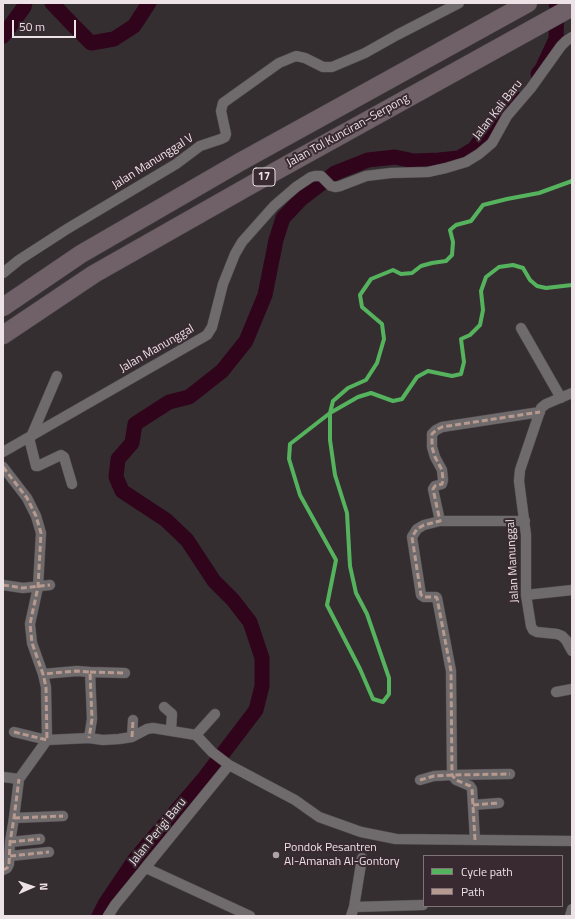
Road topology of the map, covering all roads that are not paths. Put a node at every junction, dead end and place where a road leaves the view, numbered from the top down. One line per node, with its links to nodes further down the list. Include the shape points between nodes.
1 (459, 3): 6 (street, Jalan Manunggal V, via 365,53 332,67 323,67 296,56 279,63 223,103 221,112 225,137 200,146 176,164 67,229)
2 (527, 4): 7 (highway, Jalan Tol Kunciran–Serpong / 17, via 226,170 82,254)
3 (572, 7): 9 (highway, Jalan Tol Kunciran–Serpong / 17, via 94,274)
4 (572, 37): 5 (street, Jalan Kali Baru, via 561,46 532,88 507,116 492,143 466,162 428,172 366,176 340,186 331,186)
5 (321, 176): 14 (street, Jalan Manunggal, via 311,176 287,193 242,242 223,284 212,327 207,335)
6 (3, 273)
7 (3, 307)
8 (521, 328): 12 (street)
9 (3, 335)
10 (57, 376): 14 (street)
11 (572, 393): 12 (street)
12 (561, 398): 13 (street, via 546,404)
13 (540, 412): 18 (street, via 442,427 432,434 432,447 442,470 442,484 433,489); 19 (street, Jalan Manunggal, via 520,470 519,481)
14 (30, 437): 15 (street, Jalan Manunggal); 17 (street, via 36,466 61,455 64,457)
15 (3, 452)
16 (3, 466): 22 (street, via 27,498 40,528)
17 (72, 484)
18 (440, 521): 19 (street); 42 (street, via 417,529 412,539 421,595 437,598 451,671)
19 (525, 521): 24 (street, Jalan Manunggal)
20 (3, 585): 22 (street)
21 (50, 585): 22 (street)
22 (38, 587): 28 (street, via 30,624 32,643)
23 (572, 590): 24 (street)
24 (526, 595): 25 (street, Jalan Manunggal, via 531,626 534,630 562,636)
25 (571, 649)
26 (90, 672): 27 (street); 28 (street); 38 (street, via 92,719)
27 (125, 673)
28 (43, 674): 39 (street, via 46,687)
29 (572, 689): 30 (street)
30 (556, 692)
31 (164, 706): 34 (street, via 172,714)
32 (214, 714): 36 (street)
33 (133, 720): 37 (street)
34 (171, 730): 36 (street); 37 (street, via 147,729)
35 (14, 732): 39 (street)
36 (196, 735): 40 (street)
37 (132, 737): 38 (street, via 103,740)
38 (89, 738): 39 (street)
39 (47, 740): 44 (street)
40 (225, 763): 51 (street, via 295,800 319,817 361,832 396,839); 57 (street, Jalan Perigi Baru)
41 (510, 774): 42 (street)
42 (452, 775): 45 (street); 47 (street, via 456,780 470,786)
43 (3, 777): 44 (street)
44 (19, 779): 49 (street)
45 (420, 780)
46 (499, 803): 47 (street)
47 (473, 805): 51 (street)
48 (63, 816): 49 (street)
49 (14, 818): 53 (street)
50 (40, 839): 53 (street)
51 (475, 840): 52 (street)
52 (572, 841)
53 (10, 842): 55 (street)
54 (49, 852): 55 (street)
55 (10, 856): 58 (street)
56 (362, 858): 61 (street)
57 (146, 868): 62 (street, Jalan Perigi Baru); 63 (street)
58 (5, 869)
59 (423, 905): 61 (street)
60 (572, 909): 64 (street)
61 (352, 912)
62 (108, 916)
63 (250, 916)
64 (570, 916)

